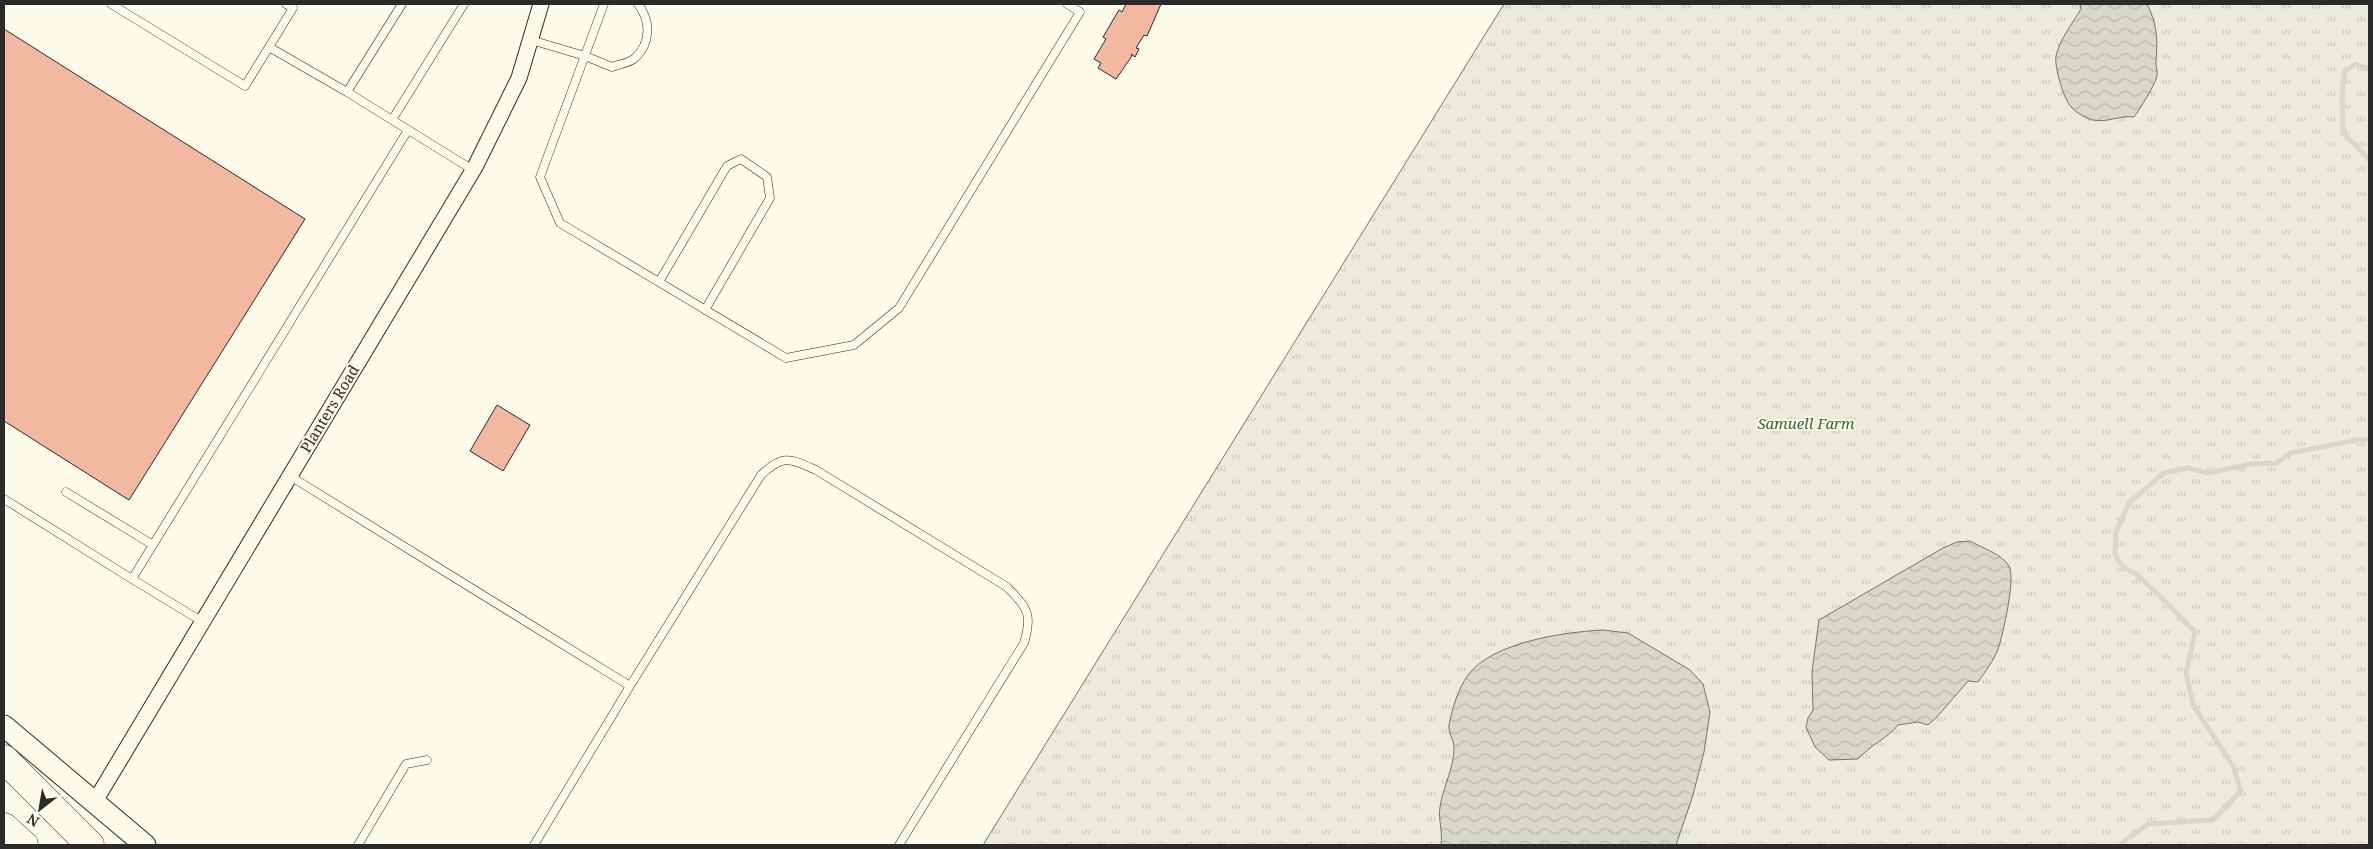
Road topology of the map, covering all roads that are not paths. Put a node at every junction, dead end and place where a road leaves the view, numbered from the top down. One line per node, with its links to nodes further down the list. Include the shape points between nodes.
1 (111, 4): 10 (lane, via 245,86)
2 (286, 4): 10 (lane, via 293,8)
3 (402, 4): 12 (lane)
4 (464, 4): 13 (lane)
5 (541, 4): 9 (street, Planters Road)
6 (604, 4): 11 (lane)
7 (638, 4): 11 (lane, via 649,25 646,44 634,60 612,67)
8 (1067, 4): 17 (lane, via 1080,12 899,308 854,345 786,358)
9 (531, 40): 11 (lane); 15 (street, Planters Road, via 520,78)
10 (269, 47): 12 (lane)
11 (586, 56): 16 (lane, via 540,177 560,223)
12 (347, 92): 13 (lane)
13 (392, 120): 14 (lane)
14 (408, 130): 15 (lane); 21 (lane)
15 (474, 170): 18 (street, Planters Road)
16 (659, 282): 17 (lane); 17 (lane, via 727,166 741,160 767,177 770,198)
17 (705, 310)
18 (290, 476): 23 (street, Planters Road); 24 (lane)
19 (66, 492): 21 (lane)
20 (4, 499): 22 (lane)
21 (153, 545): 22 (lane)
22 (132, 579): 23 (lane)
23 (203, 622): 28 (street, Planters Road)
24 (630, 686): 34 (lane); 35 (lane, via 761,476 775,462 794,460 816,470 1007,587 1024,605 1030,624 1024,643)
25 (4, 726): 28 (main road)
26 (4, 759): 31 (highway)
27 (427, 760): 33 (lane, via 406,764)
28 (94, 803): 32 (main road)
29 (4, 827): 30 (highway)
30 (24, 845)
31 (90, 845)
32 (145, 845)
33 (358, 845)
34 (534, 845)
35 (899, 845)

